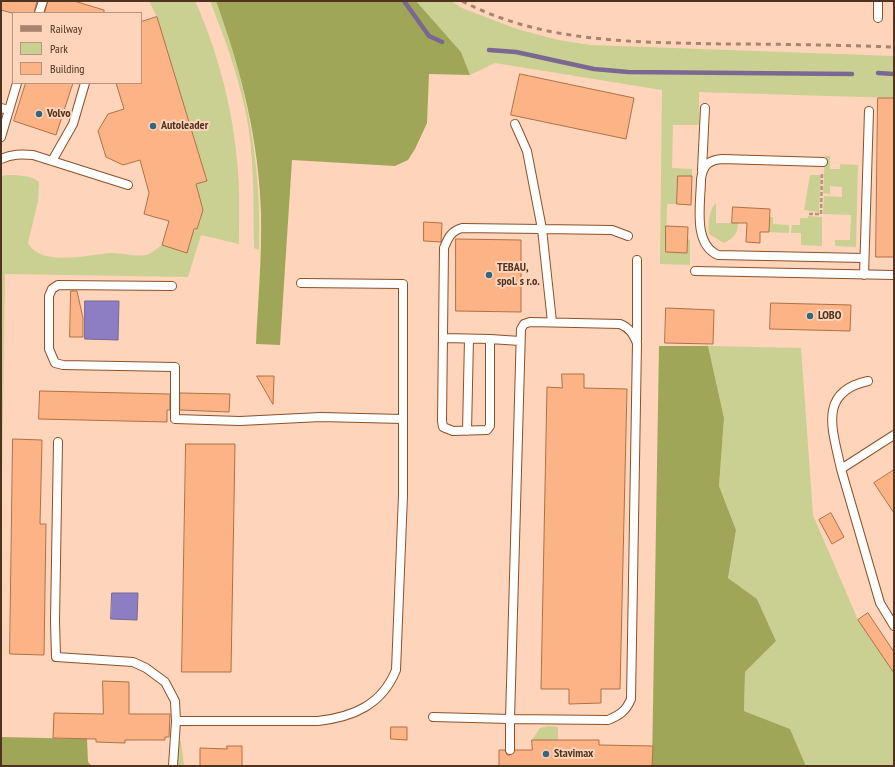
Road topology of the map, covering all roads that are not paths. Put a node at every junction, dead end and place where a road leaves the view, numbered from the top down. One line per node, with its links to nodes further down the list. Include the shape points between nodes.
1 (43, 1): 3 (lane)
2 (878, 1): 4 (lane)
3 (39, 12)
4 (878, 18)
5 (17, 84): 8 (lane)
6 (85, 84): 13 (lane, via 73,124)
7 (705, 108): 15 (lane)
8 (5, 109): 11 (lane)
9 (869, 110): 19 (lane)
10 (515, 124): 17 (lane, via 527,151)
11 (1, 137)
12 (1, 159): 13 (lane, via 22,154)
13 (52, 161): 16 (lane)
14 (823, 162): 15 (lane, via 722,159 713,160)
15 (702, 170): 19 (lane, via 701,234 704,244 711,252 718,255)
16 (128, 185)
17 (542, 229): 18 (lane, via 612,230); 26 (lane); 27 (lane, via 462,228 451,234 444,248)
18 (628, 236)
19 (864, 258): 22 (lane)
20 (637, 260): 31 (lane)
21 (695, 271): 22 (lane)
22 (864, 275): 23 (lane)
23 (894, 276)
24 (301, 283): 33 (lane, via 403,284)
25 (172, 286): 33 (lane, via 58,285 52,289 49,296 51,357 55,363 63,365 175,367 175,419)
26 (552, 322): 30 (lane, via 524,324); 31 (lane, via 620,324 633,333)
27 (443, 338): 28 (lane); 34 (lane, via 443,427 453,431)
28 (468, 339): 29 (lane); 34 (lane)
29 (490, 339): 30 (lane); 34 (lane, via 490,426 482,432)
30 (520, 341): 40 (lane)
31 (637, 343): 40 (lane, via 632,699 628,709 608,720)
32 (868, 381): 37 (lane, via 846,389 838,395 834,405 832,422)
33 (403, 419): 41 (lane, via 398,655 392,680 373,703 354,714 338,719)
34 (467, 431)
35 (894, 435): 37 (lane)
36 (58, 442): 41 (lane, via 56,657 133,662 146,668 165,682 175,701)
37 (841, 469): 38 (lane, via 880,603)
38 (894, 626)
39 (433, 717): 40 (lane)
40 (510, 719): 42 (lane)
41 (176, 720): 43 (lane)
42 (510, 750)
43 (173, 766)

